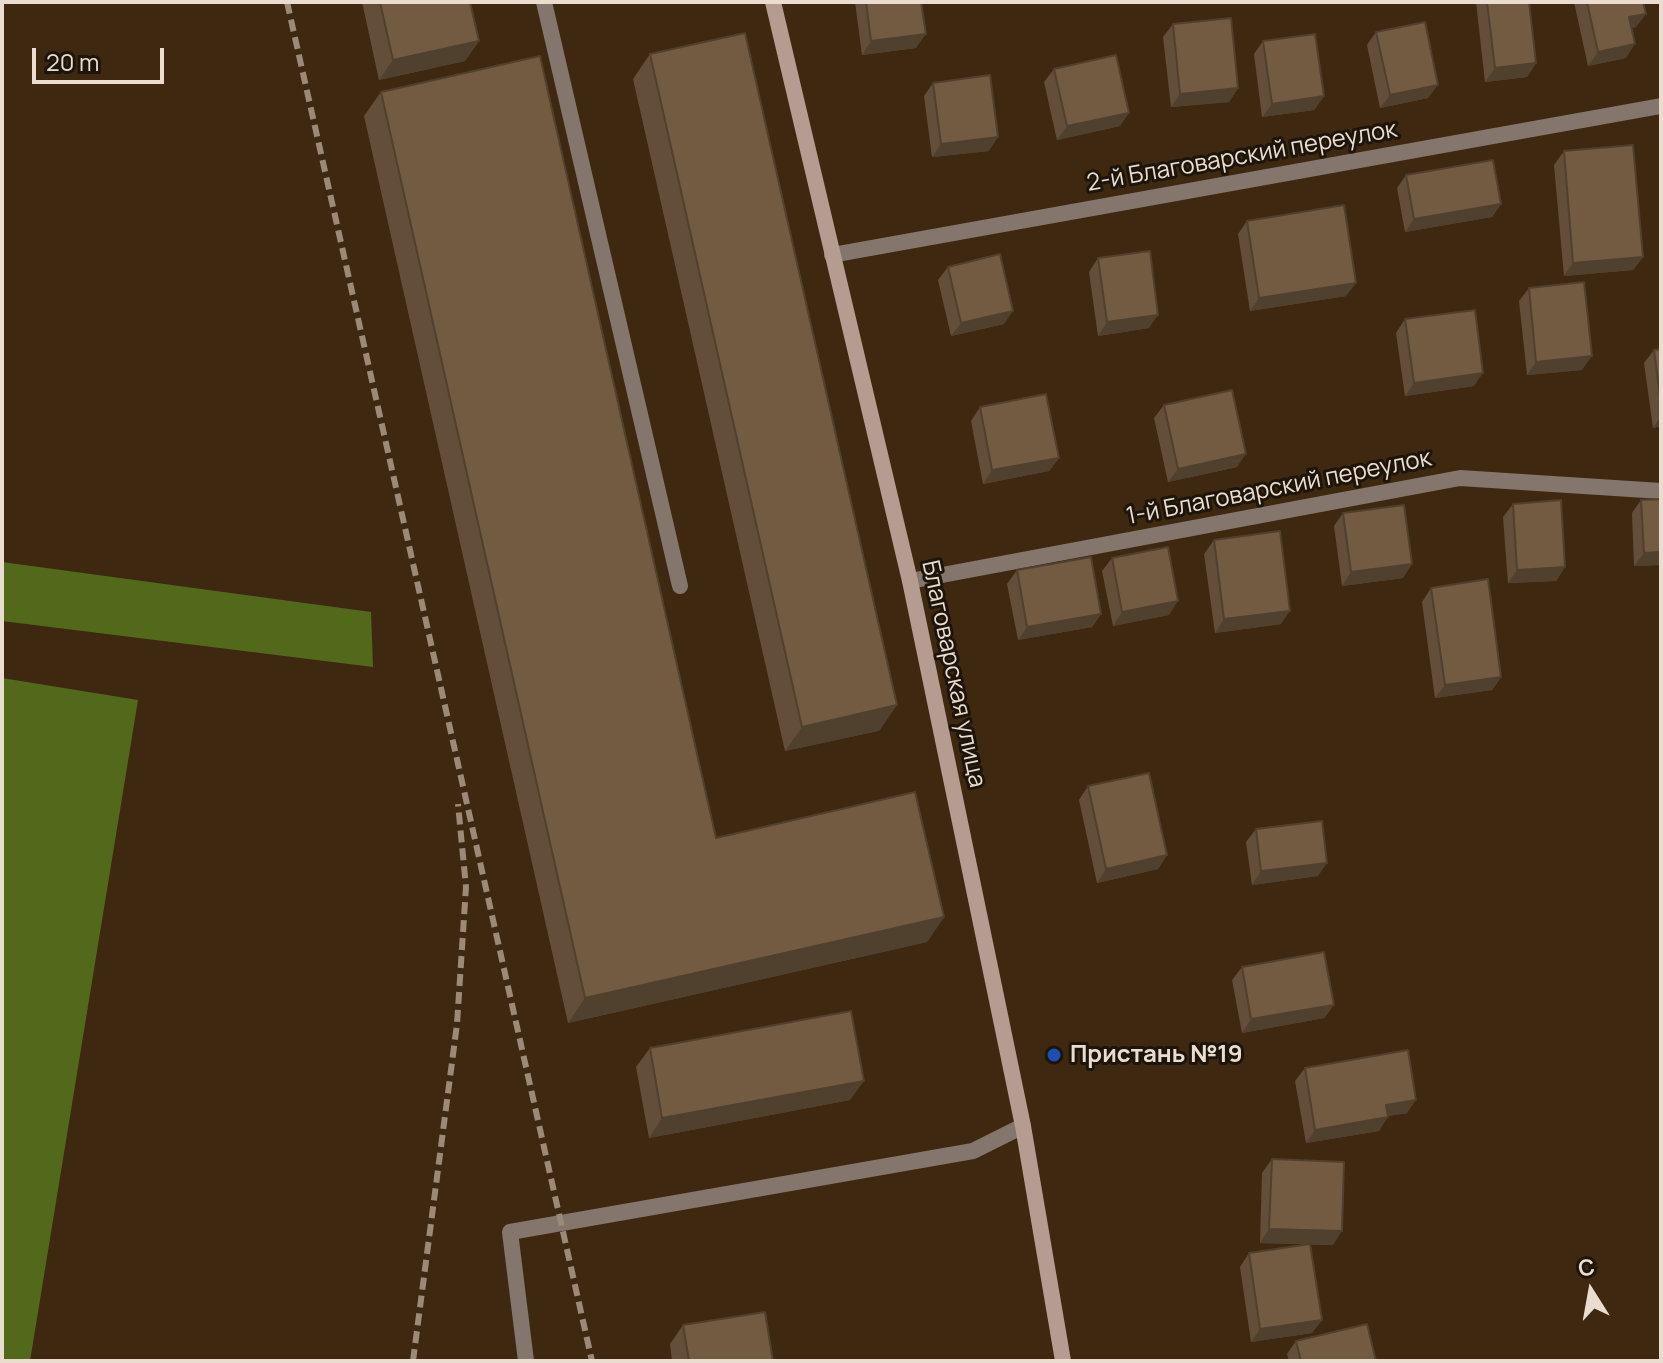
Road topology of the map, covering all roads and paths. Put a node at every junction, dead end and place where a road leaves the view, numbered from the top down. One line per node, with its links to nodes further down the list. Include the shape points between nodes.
1 (544, 2): 7 (street)
2 (773, 2): 4 (street, Благоварская улица)
3 (1661, 106): 4 (street, 2-й Благоварский переулок)
4 (832, 255): 6 (street, Благоварская улица)
5 (1661, 491): 6 (street, 1-й Благоварский переулок, via 1460,478)
6 (910, 581): 8 (street, Благоварская улица)
7 (680, 586)
8 (1023, 1126): 9 (street, via 973,1151 510,1232); 10 (street, Благоварская улица)
9 (526, 1361)
10 (1063, 1361)

